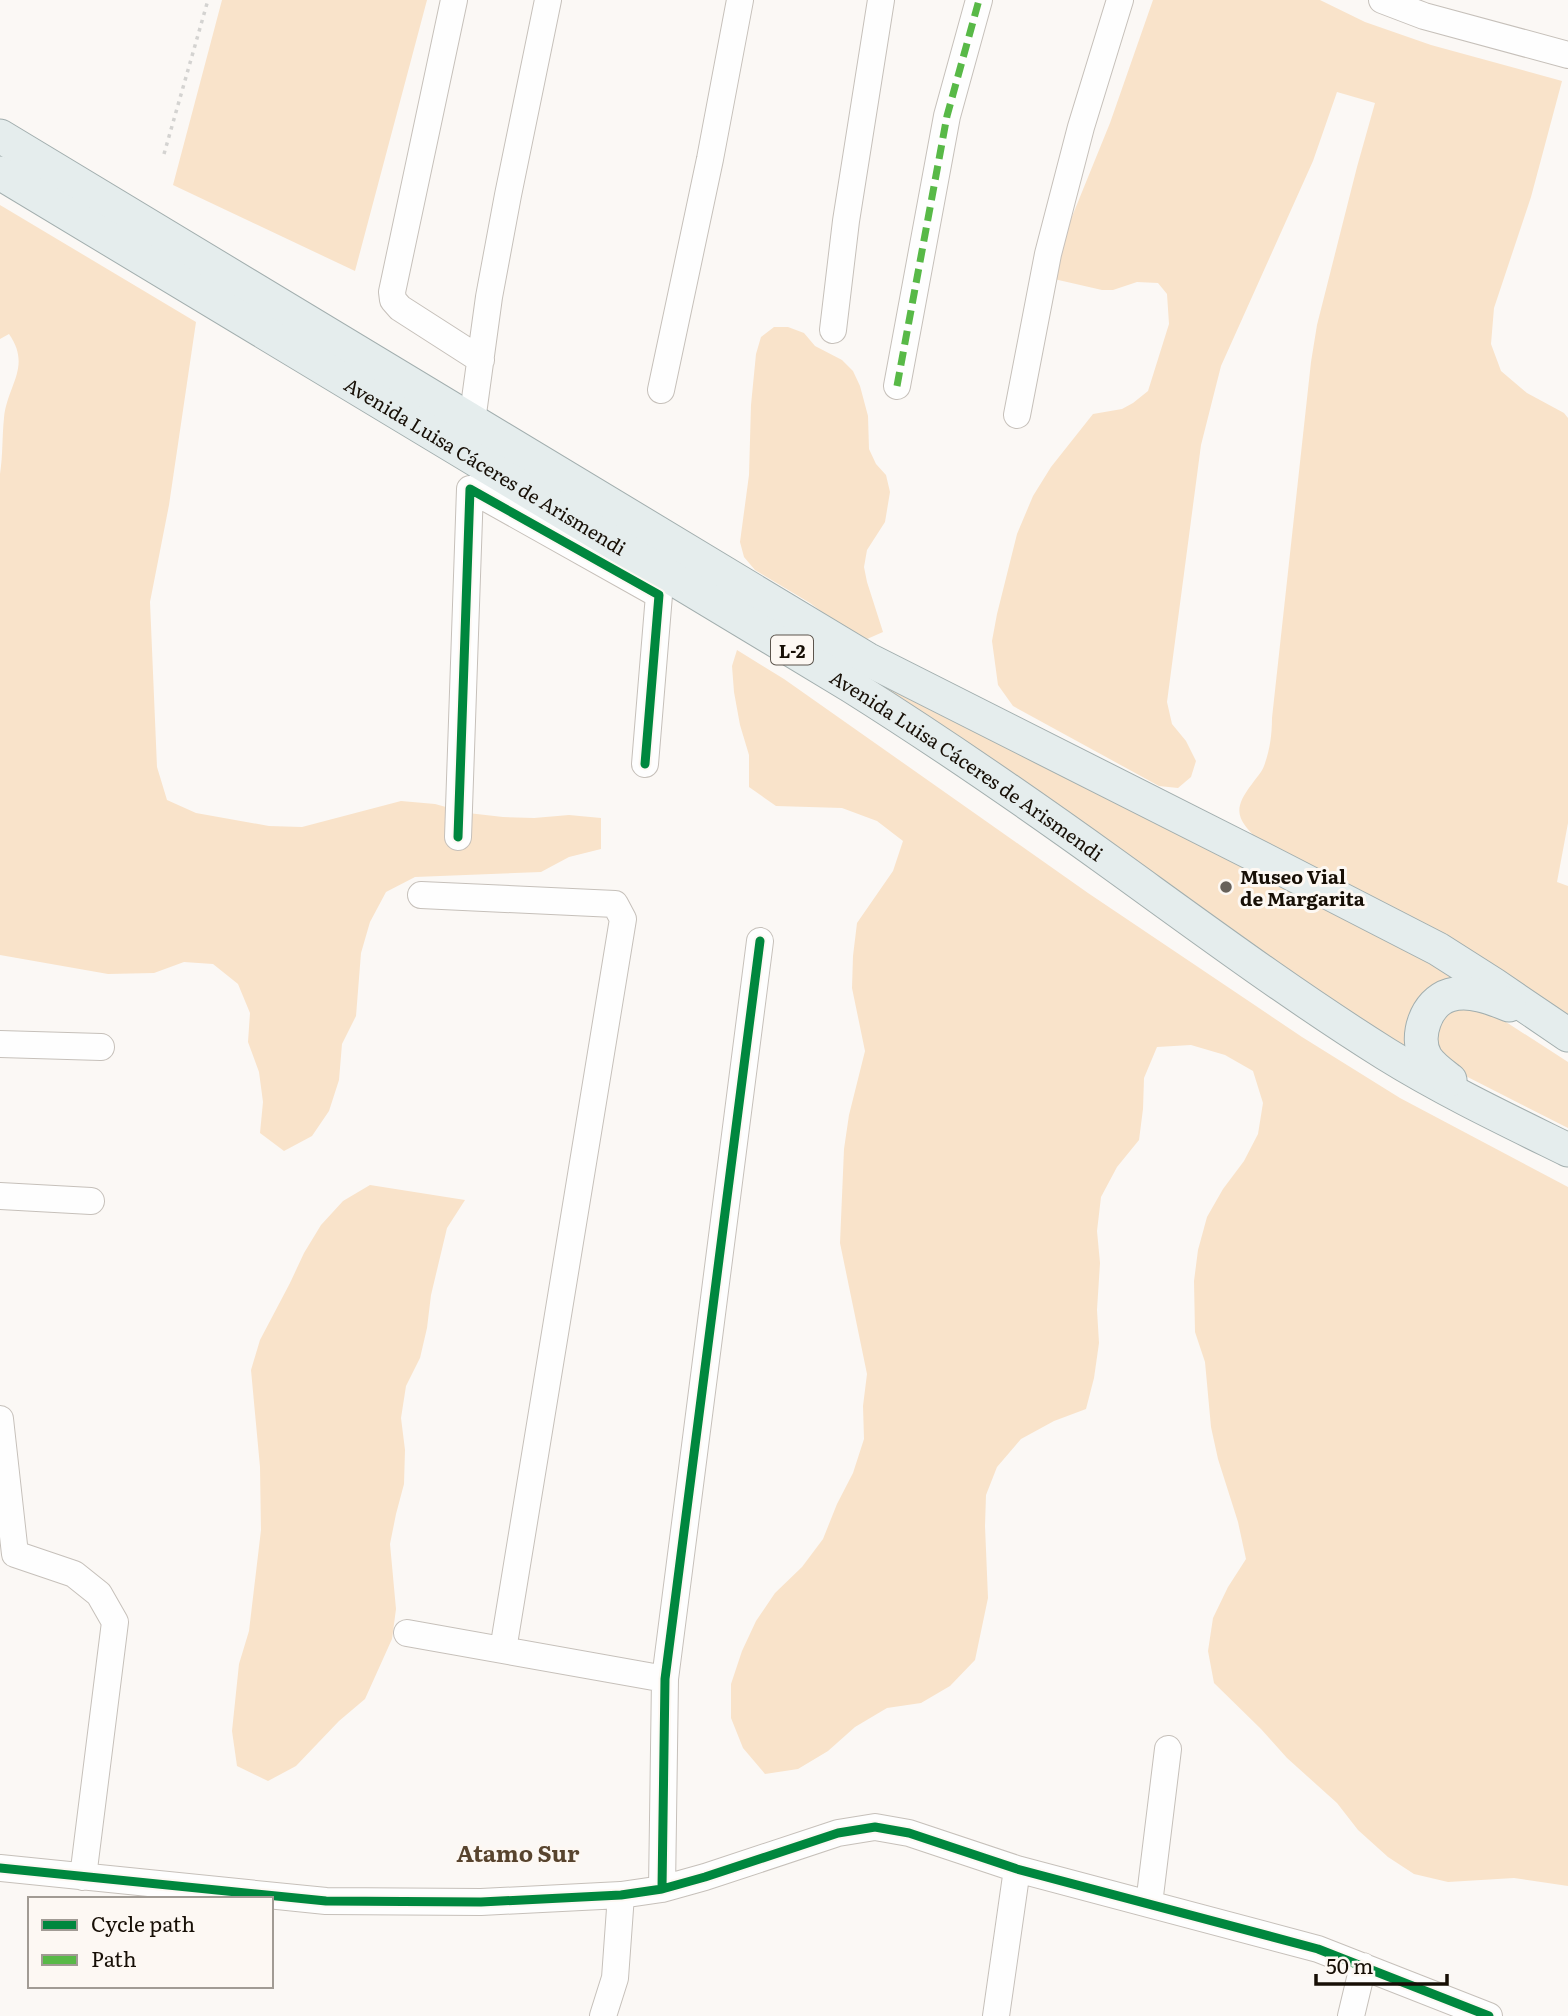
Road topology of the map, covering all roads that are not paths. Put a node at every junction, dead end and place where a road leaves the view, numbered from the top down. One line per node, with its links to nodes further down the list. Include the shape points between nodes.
1 (454, 0): 12 (street, via 392,292 400,308)
2 (548, 0): 12 (street, via 489,297)
3 (740, 0): 14 (street)
4 (881, 0): 11 (street)
5 (979, 0): 13 (street, via 947,116)
6 (1120, 0): 15 (street, via 1048,254)
7 (1382, 0): 8 (street, via 1423,16)
8 (1568, 55)
9 (0, 136): 16 (main road, Avenida Luisa Cáceres de Arismendi / L-2)
10 (0, 173): 17 (main road, Avenida Luisa Cáceres de Arismendi / L-2)
11 (833, 330)
12 (481, 360): 16 (street)
13 (897, 386)
14 (661, 390)
15 (1017, 415)
16 (472, 421): 23 (main road, Avenida Luisa Cáceres de Arismendi / L-2, via 867,659 1427,943)
17 (442, 439): 18 (street); 26 (main road, Avenida Luisa Cáceres de Arismendi / L-2, via 915,726 1320,1011 1388,1055)
18 (470, 489): 19 (street, via 659,596); 20 (street)
19 (645, 764)
20 (458, 837)
21 (421, 895): 32 (street, via 615,904 623,919)
22 (760, 941): 33 (street)
23 (1559, 1028): 26 (main road, via 1489,997 1469,994 1443,999 1426,1016 1421,1045 1427,1059 1439,1073)
24 (0, 1044): 25 (street)
25 (101, 1047)
26 (1503, 1118): 27 (main road, Avenida Luisa Cáceres de Arismendi / L-2)
27 (1568, 1150)
28 (0, 1196): 29 (street)
29 (92, 1201)
30 (0, 1419): 37 (street, via 15,1554 74,1574 99,1594 115,1622)
31 (407, 1633): 32 (street)
32 (503, 1650): 33 (street)
33 (666, 1679): 38 (street)
34 (1168, 1749): 40 (street)
35 (0, 1868): 37 (street)
36 (1017, 1869): 38 (street, via 909,1833 875,1827 838,1833); 40 (street); 44 (street)
37 (83, 1877): 39 (street, via 327,1901 481,1902)
38 (662, 1889): 39 (street)
39 (621, 1895): 43 (street, via 615,1978)
40 (1149, 1904): 41 (street, via 1318,1949)
41 (1363, 1966): 42 (street); 45 (street)
42 (1485, 2015)
43 (603, 2016)
44 (996, 2016)
45 (1351, 2016)

